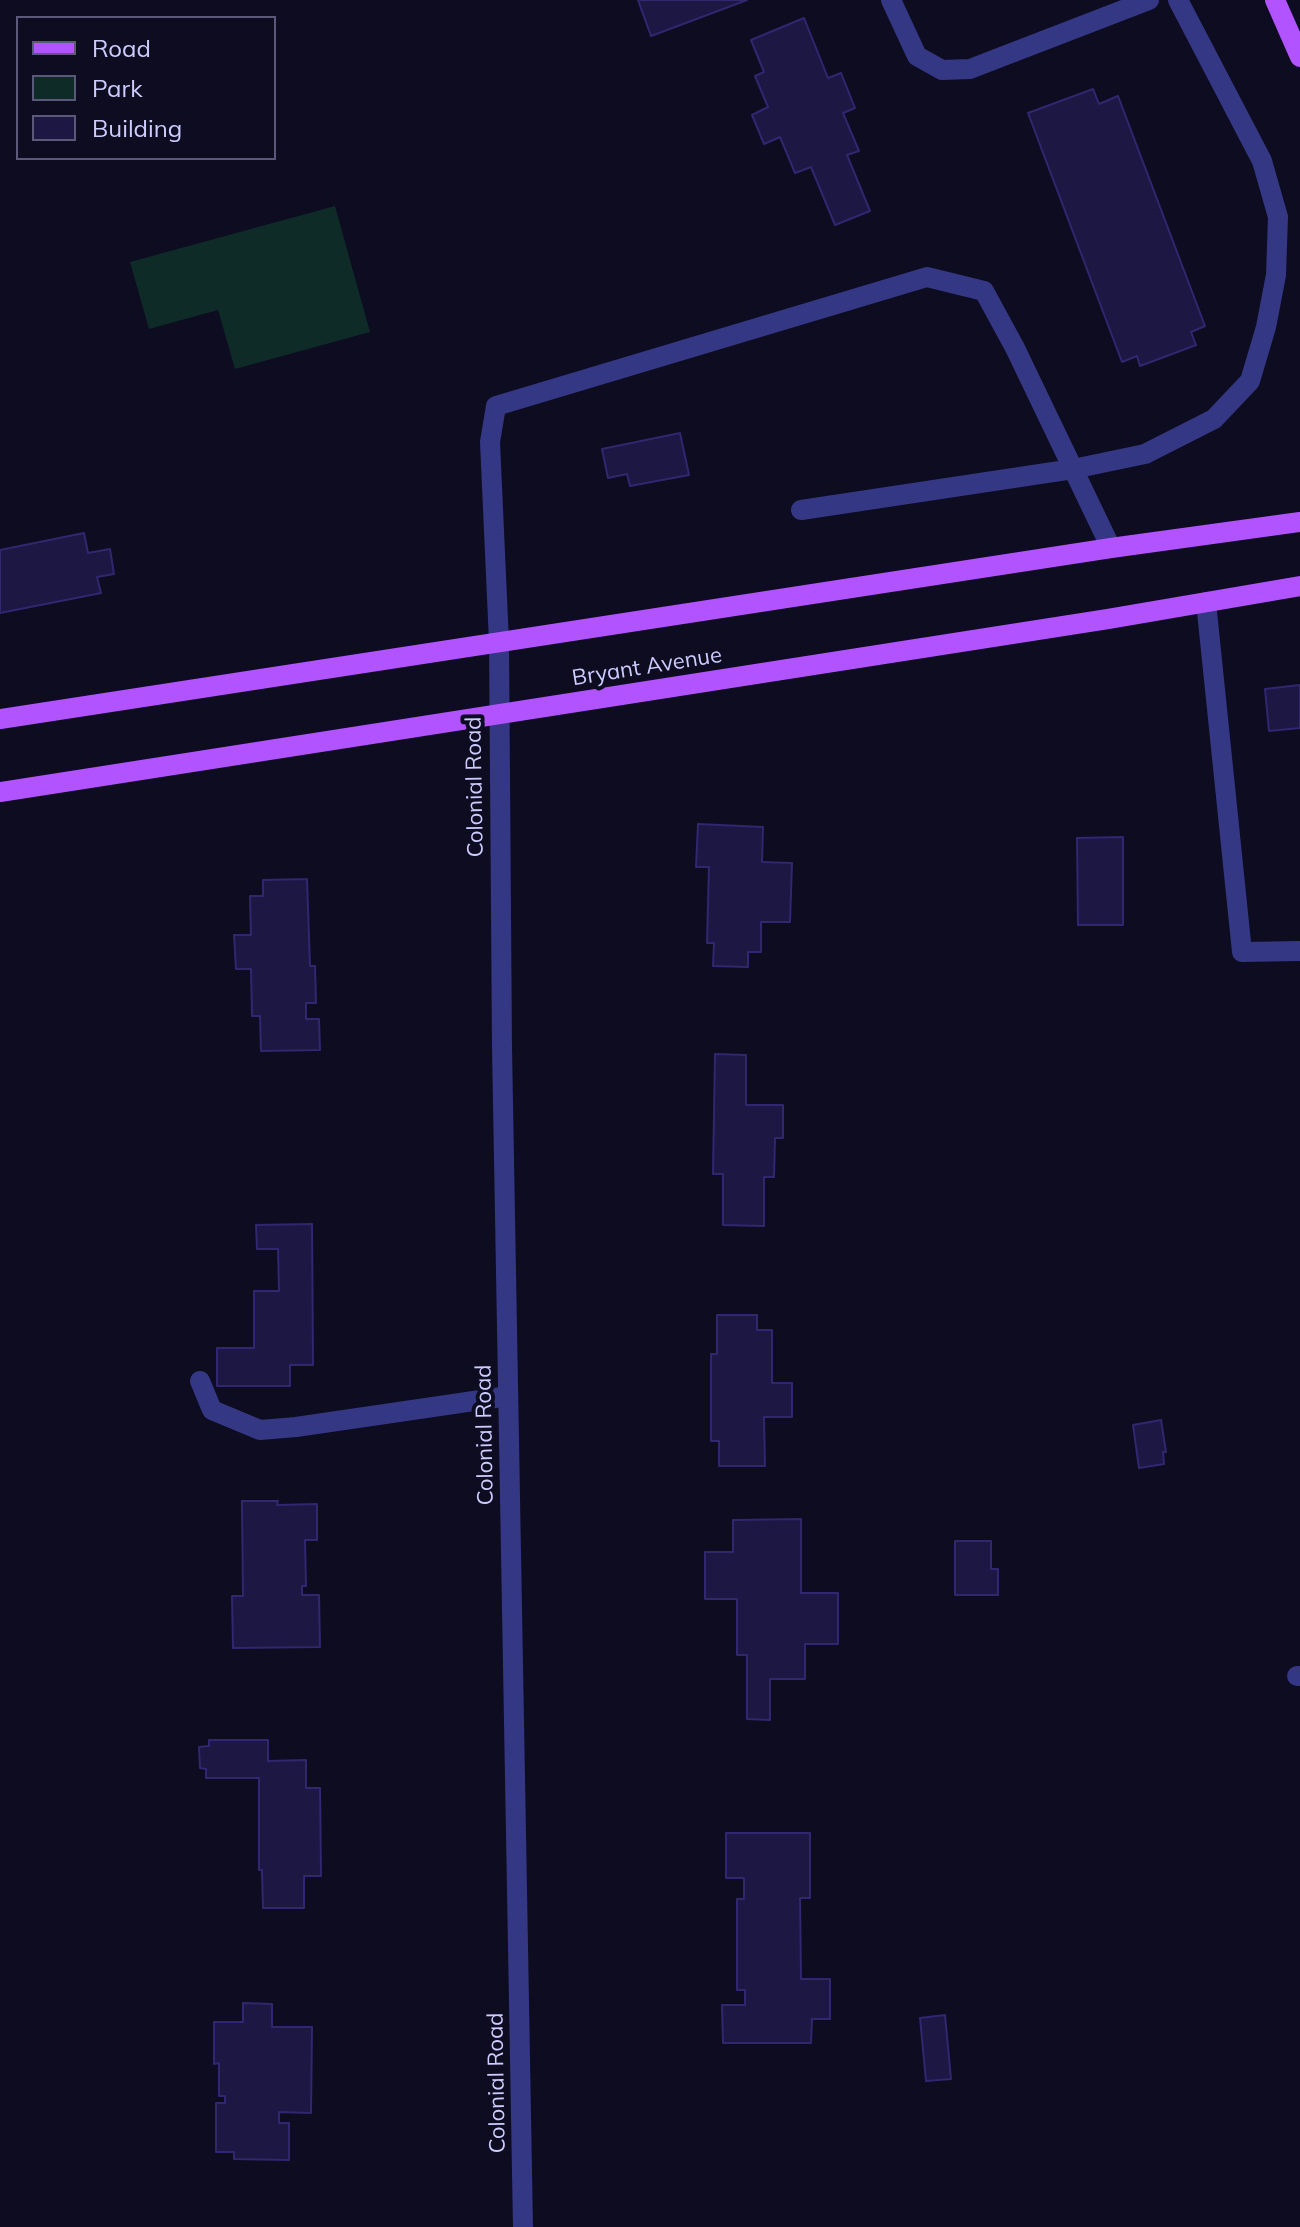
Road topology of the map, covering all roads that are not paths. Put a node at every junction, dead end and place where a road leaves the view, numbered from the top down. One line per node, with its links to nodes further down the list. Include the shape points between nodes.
1 (891, 0): 2 (street, via 917,56 942,70 970,69)
2 (1149, 0)
3 (1178, 0): 6 (street, via 1262,161 1278,217 1276,275 1266,327 1250,381 1214,419 1145,454)
4 (1275, 0): 5 (main road)
5 (1300, 57)
6 (1073, 469): 7 (street); 9 (street); 12 (street, Colonial Road, via 984,291 927,277 496,406 490,442)
7 (801, 510)
8 (1300, 522): 9 (main road)
9 (1111, 548): 12 (main road)
10 (1300, 586): 11 (main road, Bryant Avenue)
11 (1206, 602): 13 (main road, Bryant Avenue); 16 (street, via 1242,952)
12 (499, 642): 13 (street, Colonial Road); 14 (main road)
13 (498, 715): 15 (main road, Bryant Avenue); 18 (street, Colonial Road)
14 (0, 719)
15 (0, 792)
16 (1300, 951)
17 (200, 1381): 18 (street, via 212,1410 260,1430)
18 (508, 1396): 19 (street, Colonial Road)
19 (523, 2227)

